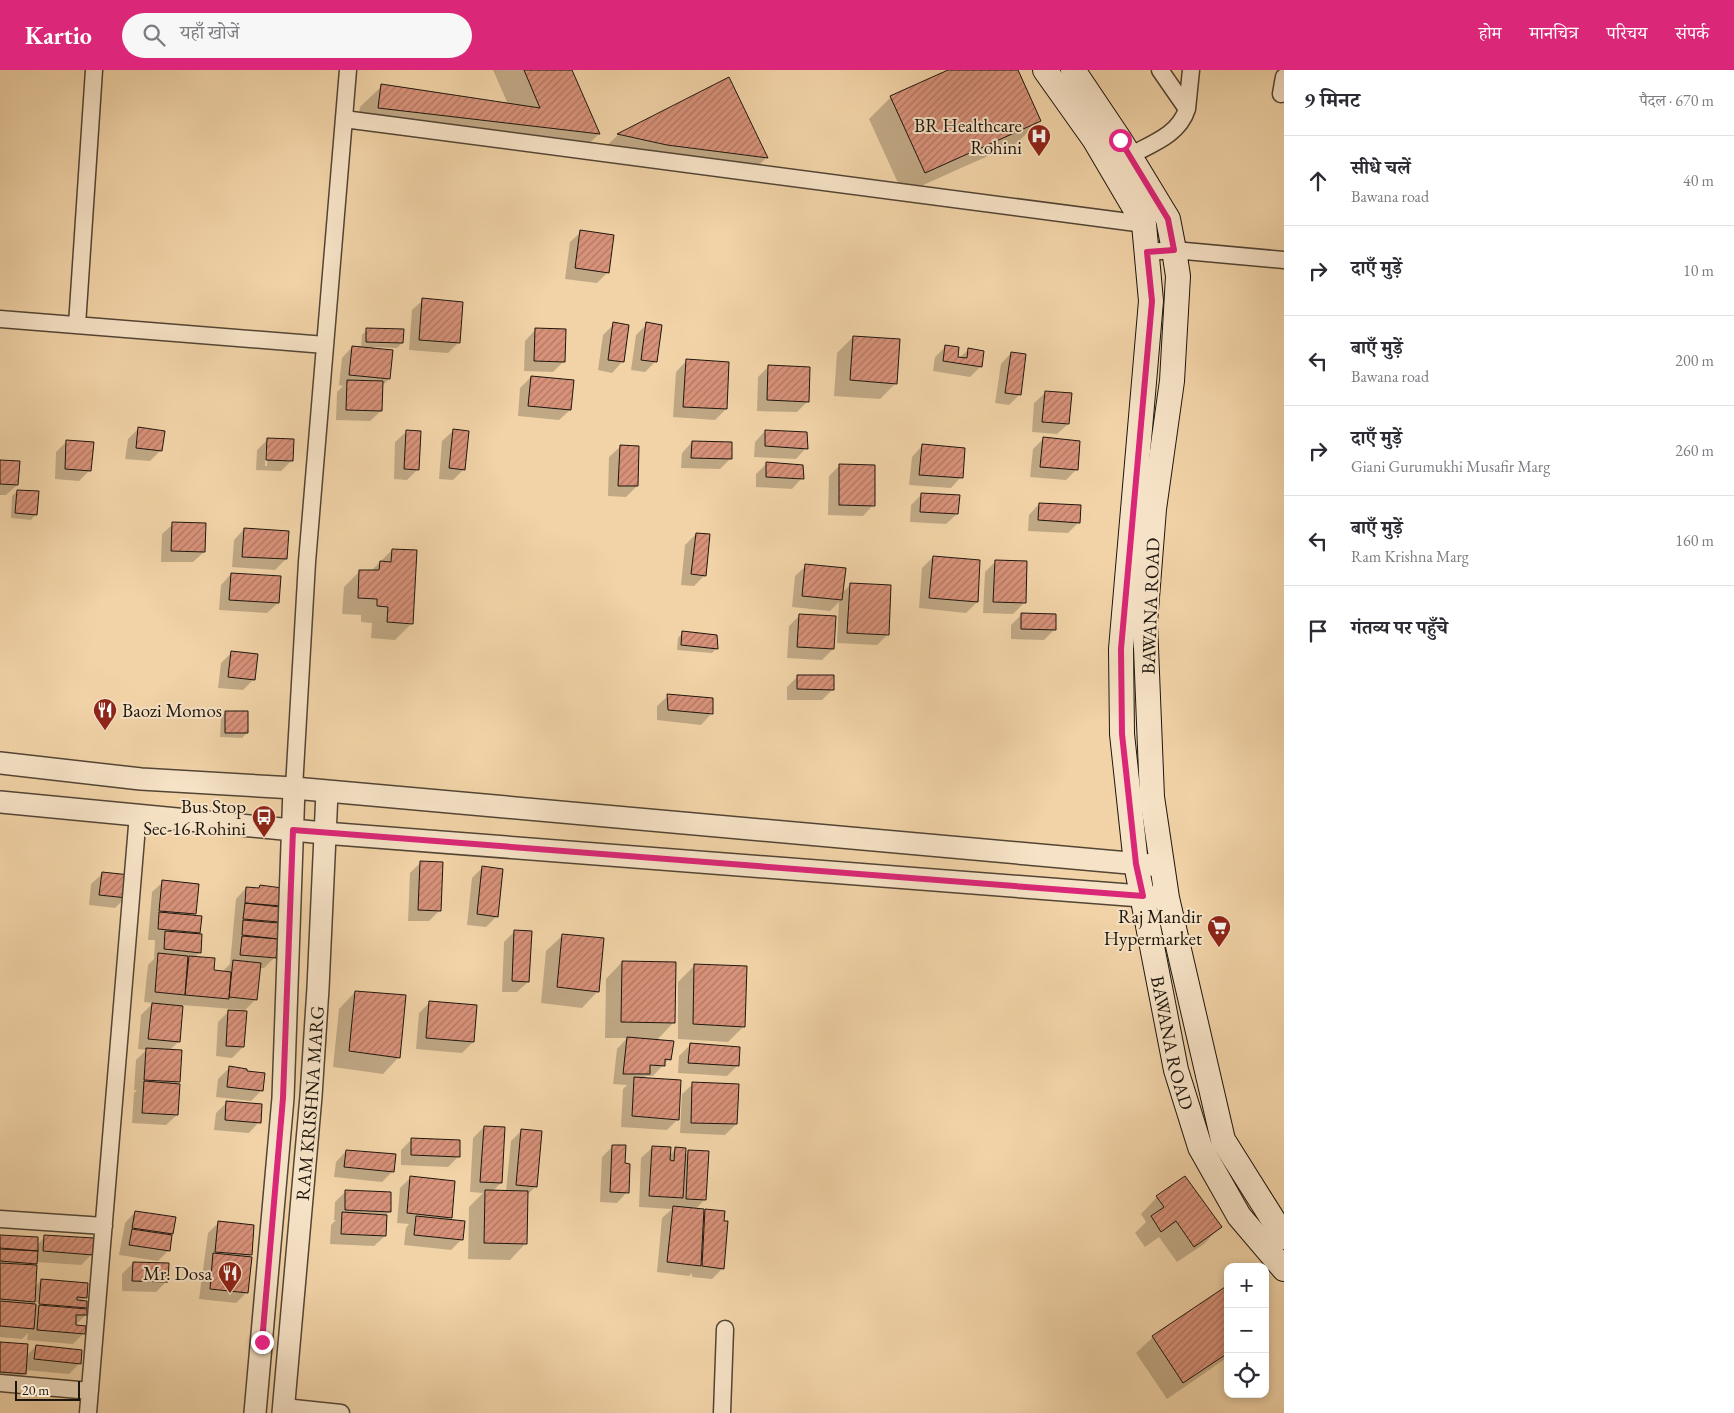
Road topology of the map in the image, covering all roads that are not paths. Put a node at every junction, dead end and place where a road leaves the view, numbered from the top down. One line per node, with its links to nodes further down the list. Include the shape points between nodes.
1 (94, 70): 17 (street)
2 (348, 70): 10 (street)
3 (1045, 70): 12 (main road, BAWANA ROAD, via 1094,139)
4 (1073, 70): 11 (main road, BAWANA ROAD)
5 (1160, 70): 9 (street)
6 (1191, 70): 9 (street)
7 (1284, 77): 8 (street)
8 (1281, 94)
9 (1186, 109): 11 (street, via 1177,128)
10 (344, 119): 12 (street); 18 (street)
11 (1129, 156): 13 (main road, BAWANA ROAD, via 1168,219)
12 (1144, 224): 14 (main road, BAWANA ROAD)
13 (1174, 250): 14 (street); 15 (street); 27 (main road, BAWANA ROAD, via 1178,276 1172,381 1154,509 1145,623 1152,797)
14 (1147, 252): 26 (main road, BAWANA ROAD, via 1152,301 1121,649 1122,734)
15 (1284, 260)
16 (0, 319): 17 (street)
17 (76, 325): 18 (street)
18 (325, 345): 20 (street, via 307,562)
19 (0, 763): 20 (street, via 141,779)
20 (294, 788): 21 (street); 24 (street, RAM KRISHNA MARG)
21 (327, 792): 25 (street, RAM KRISHNA MARG); 26 (street)
22 (0, 802): 23 (street)
23 (138, 814): 24 (street); 31 (street)
24 (293, 830): 25 (street); 39 (street, RAM KRISHNA MARG, via 283,1098)
25 (324, 833): 28 (street); 37 (street, RAM KRISHNA MARG, via 311,1096)
26 (1136, 864): 27 (street); 28 (main road, BAWANA ROAD)
27 (1162, 866): 29 (main road, BAWANA ROAD)
28 (1143, 896): 29 (street); 33 (main road, BAWANA ROAD, via 1176,1070 1200,1146 1239,1216)
29 (1167, 898): 32 (main road, BAWANA ROAD, via 1223,1140)
30 (0, 1219): 31 (street)
31 (104, 1226): 36 (street)
32 (1284, 1237)
33 (1284, 1269)
34 (726, 1329): 41 (street)
35 (0, 1383): 36 (street)
36 (90, 1391): 38 (street)
37 (283, 1410): 40 (street)
38 (88, 1413)
39 (255, 1413)
40 (341, 1413)
41 (722, 1413)

